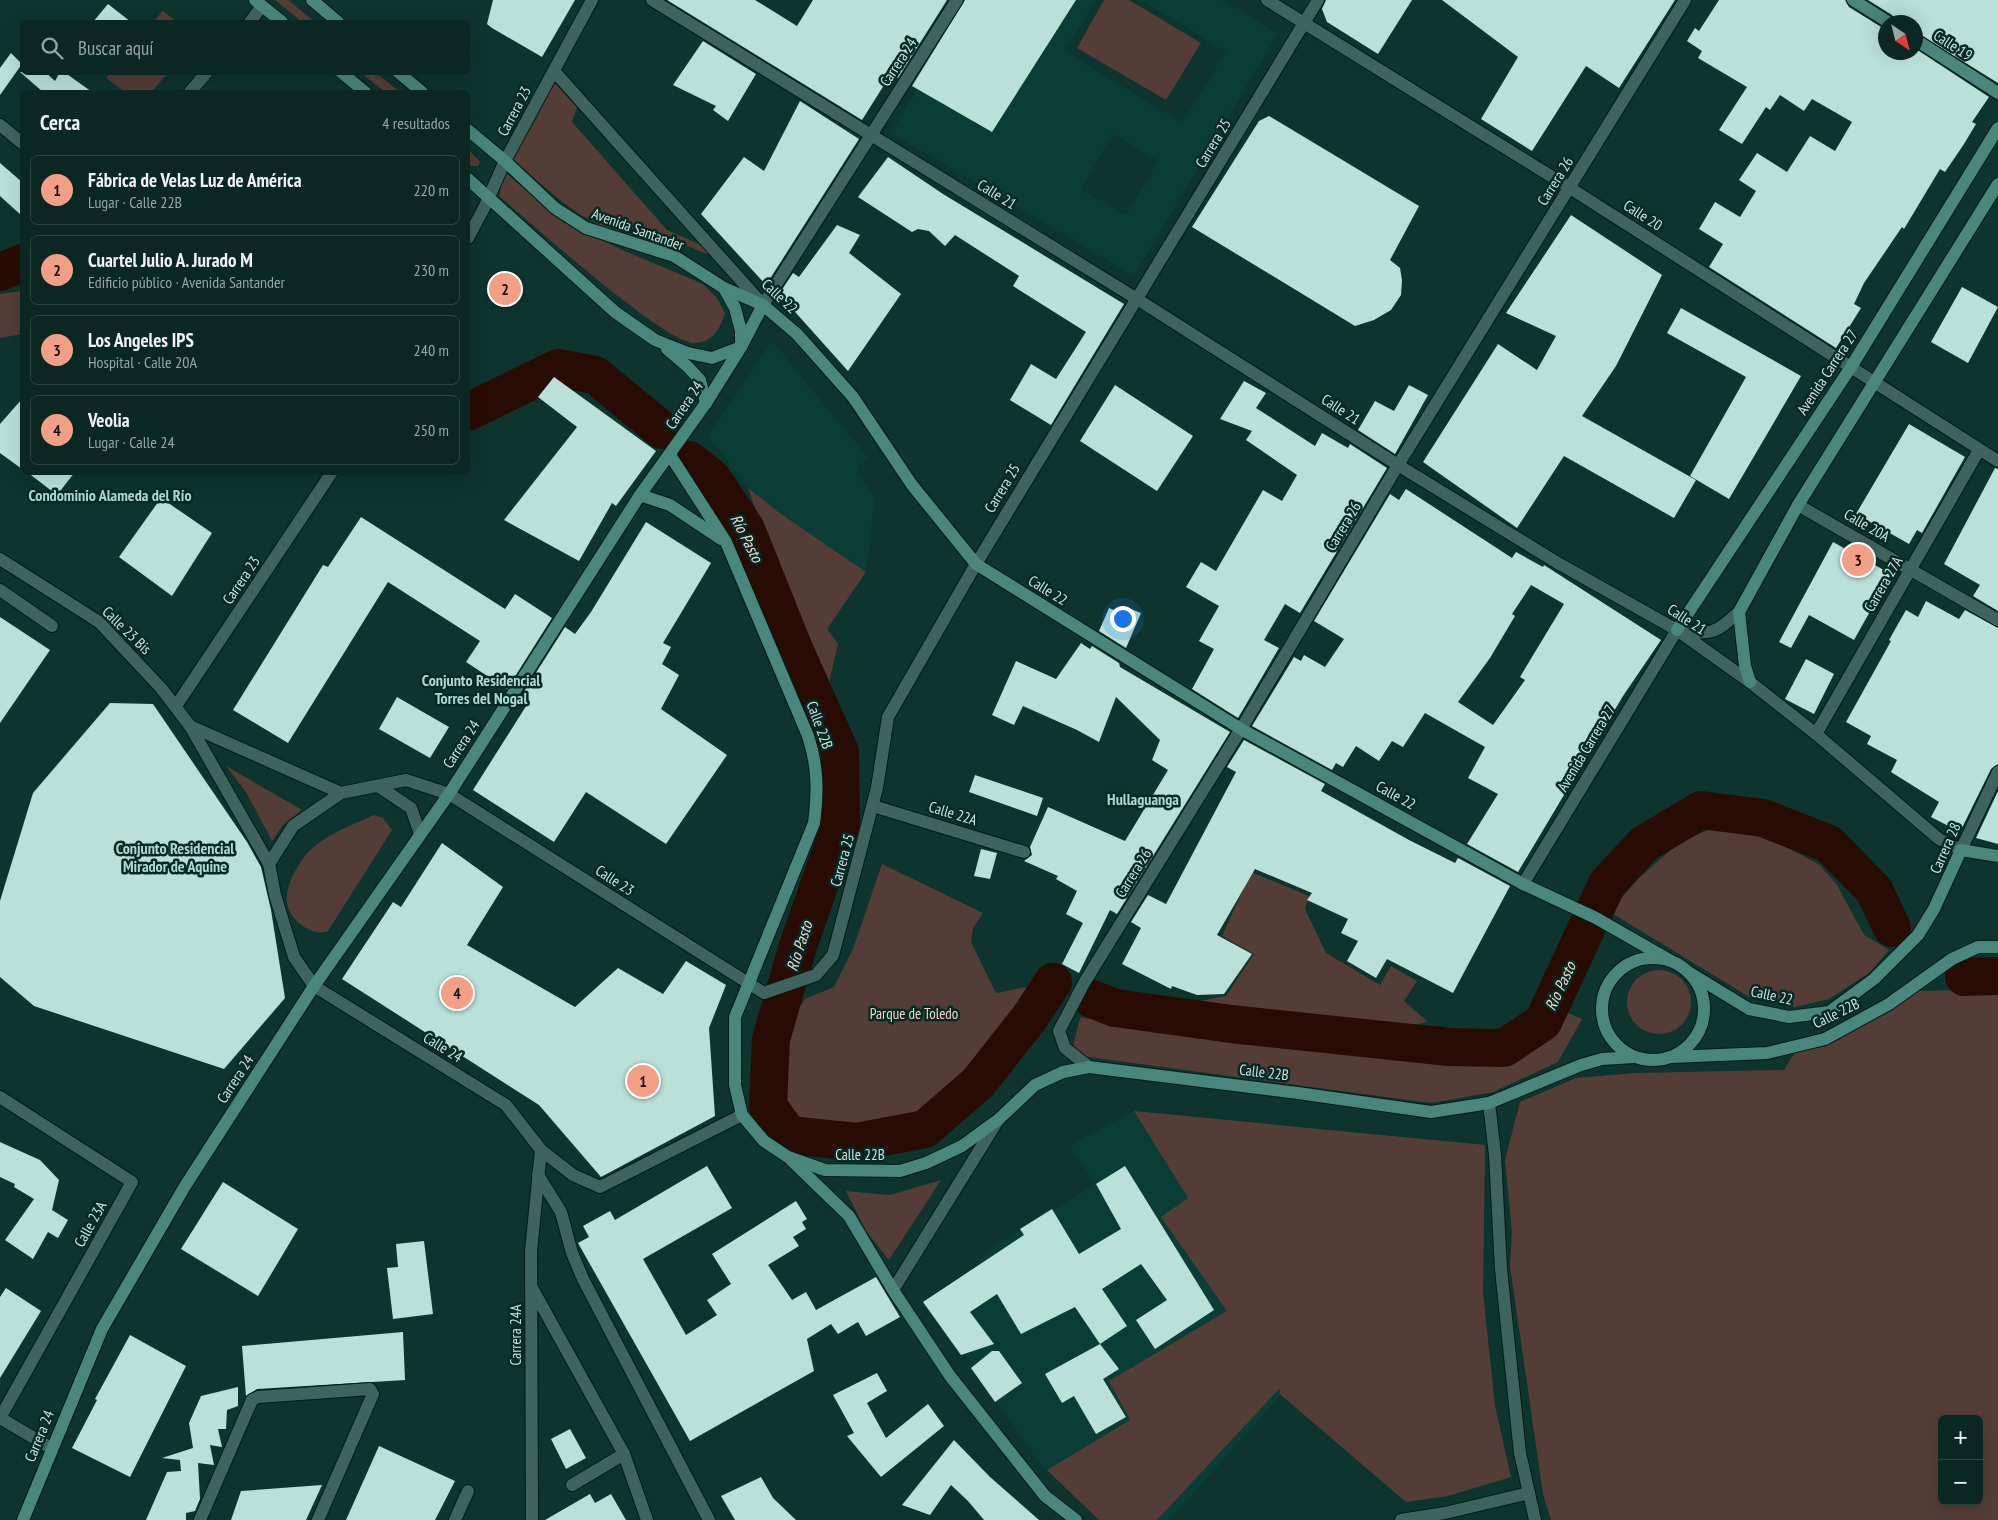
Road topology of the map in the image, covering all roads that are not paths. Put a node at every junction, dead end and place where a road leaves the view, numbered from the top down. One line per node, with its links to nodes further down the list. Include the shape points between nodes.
1 (312, 0): 13 (main road)
2 (592, 0): 16 (street, Carrera 23)
3 (652, 0): 27 (street, Calle 21)
4 (957, 0): 27 (street, Carrera 24)
5 (1267, 0): 14 (street, Calle 20)
6 (1318, 0): 14 (street, Carrera 25)
7 (1685, 0): 32 (street, Carrera 26)
8 (1853, 0): 10 (main road)
9 (259, 3): 11 (street); 12 (main road)
10 (1878, 16)
11 (251, 20)
12 (280, 20)
13 (336, 20)
14 (1305, 23): 32 (street, Calle 20); 36 (street, Carrera 25)
15 (1923, 45): 23 (main road, Calle 19)
16 (554, 70): 29 (street, Carrera 23); 37 (street, Calle 22)
17 (204, 75): 20 (street)
18 (345, 75): 21 (main road)
19 (402, 75): 22 (main road)
20 (192, 90)
21 (363, 90)
22 (420, 90)
23 (1998, 93)
24 (0, 125): 28 (street)
25 (1998, 128): 40 (main road, Avenida Carrera 27)
26 (470, 132): 29 (main road, Avenida Santander)
27 (870, 134): 36 (street, Calle 21); 37 (street, Carrera 24)
28 (20, 141)
29 (505, 161): 33 (street, Carrera 23); 35 (main road, Avenida Santander, via 555,208 586,228 674,256)
30 (470, 181): 33 (main road)
31 (1998, 184): 41 (main road)
32 (1570, 188): 40 (street, Calle 20); 46 (street, Carrera 26)
33 (490, 198): 34 (street, Carrera 23); 38 (main road, via 615,312)
34 (470, 234)
35 (724, 288): 37 (main road); 39 (main road, Avenida Santander, via 735,308)
36 (1137, 299): 46 (street, Calle 21); 52 (street, Carrera 25)
37 (763, 305): 39 (main road, Carrera 24); 52 (main road, Calle 22, via 797,334 853,397 912,485)
38 (655, 340): 39 (main road, via 712,358); 42 (main road, via 700,380)
39 (741, 347): 42 (main road, Carrera 24)
40 (1851, 367): 41 (street, Calle 20); 58 (main road, Avenida Carrera 27)
41 (1875, 382): 43 (street, Calle 20); 49 (main road)
42 (706, 403): 44 (main road, Carrera 24)
43 (1979, 450): 45 (street, Calle 20); 53 (street, Carrera 27A)
44 (672, 453): 48 (main road, Carrera 24); 50 (main road, Calle 22B)
45 (1998, 462)
46 (1398, 465): 58 (street, Calle 21, via 1556,562); 62 (street, Carrera 26)
47 (330, 475): 60 (street, Carrera 23)
48 (640, 495): 50 (main road, via 670,504); 67 (main road, Carrera 24)
49 (1798, 505): 53 (street, Calle 20A); 55 (main road)
50 (726, 542): 79 (main road, Calle 22B, via 808,736 815,757 818,789 814,823)
51 (0, 559): 60 (street, Calle 23 Bis, via 99,622)
52 (976, 564): 62 (main road, Calle 22); 68 (street, Carrera 25, via 888,717)
53 (1911, 569): 56 (street, Calle 20A); 63 (street, Carrera 27A)
54 (0, 590): 57 (street)
55 (1739, 612): 58 (street, via 1713,632); 59 (main road, via 1744,666)
56 (1998, 620)
57 (52, 626)
58 (1677, 630): 59 (street, Calle 21); 74 (street, Avenida Carrera 27)
59 (1750, 682): 63 (street, Calle 21)
60 (176, 706): 61 (street, Calle 23 Bis)
61 (190, 726): 66 (street); 73 (street, Calle 23 Bis)
62 (1242, 729): 74 (main road, Calle 22); 84 (street, Carrera 26, via 1084,983 1059,1031 1065,1048)
63 (1816, 734): 70 (street, Calle 21, via 1939,839)
64 (1998, 772): 70 (street, Carrera 28)
65 (378, 786): 66 (street, Calle 23); 67 (street, Calle 23, via 406,780); 69 (street, via 410,808)
66 (341, 793): 73 (street, via 294,826)
67 (449, 794): 69 (main road, Carrera 24); 79 (street, Calle 23)
68 (873, 806): 71 (street, Calle 22A); 81 (street, Carrera 25, via 833,956 816,975)
69 (420, 834): 80 (main road, Carrera 24)
70 (1961, 850): 72 (main road, Calle 21); 75 (main road, Carrera 28)
71 (1024, 852)
72 (1998, 856)
73 (269, 864): 80 (street, Calle 23 Bis, via 294,957)
74 (1524, 884): 77 (main road, Calle 22)
75 (1918, 936): 78 (main road, Calle 22, via 1874,979 1829,1012 1789,1018 1749,1009)
76 (1998, 948): 82 (main road, Calle 22B, via 1978,947 1952,959 1889,1004 1825,1038 1767,1053)
77 (1671, 960): 78 (main road); 83 (main road, via 1653,957 1636,960 1620,969 1608,983 1602,1000 1607,1034)
78 (1690, 973): 82 (main road, via 1701,990 1705,1010 1700,1030 1689,1046)
79 (746, 984): 81 (street, Calle 23); 87 (main road, Calle 22B, via 734,1017 735,1085)
80 (314, 986): 89 (street, Calle 24, via 506,1105); 95 (main road, Carrera 24, via 185,1186 102,1329)
81 (764, 993)
82 (1672, 1057): 83 (main road, via 1651,1061)
83 (1634, 1058): 86 (main road, Calle 22B, via 1602,1059 1581,1065)
84 (1089, 1067): 86 (main road, Calle 22B, via 1431,1112); 88 (main road, Calle 22B, via 1063,1072 1035,1085)
85 (0, 1097): 94 (street, Calle 23A, via 132,1182)
86 (1489, 1103): 99 (street, via 1518,1443)
87 (742, 1115): 89 (street, Calle 24, via 600,1187 574,1175); 90 (main road, Calle 22B, via 764,1141)
88 (999, 1119): 90 (main road, Calle 22B, via 962,1146 900,1171 825,1170); 93 (street)
89 (541, 1150): 91 (street, Carrera 24A)
90 (788, 1158): 93 (main road, via 849,1216)
91 (538, 1175): 92 (street, Carrera 24A); 106 (street, via 561,1212 583,1279)
92 (530, 1286): 96 (street); 104 (street, Carrera 24A)
93 (893, 1290): 107 (main road, via 950,1376 1045,1496)
94 (0, 1418): 95 (street)
95 (51, 1448): 100 (main road, Carrera 24)
96 (624, 1454): 97 (street); 105 (street)
97 (572, 1485)
98 (468, 1491): 103 (street)
99 (1529, 1493): 108 (street); 109 (street)
100 (23, 1520)
101 (200, 1520): 102 (street, via 252,1400 370,1389 373,1394)
102 (318, 1520)
103 (455, 1520)
104 (532, 1520)
105 (647, 1520)
106 (709, 1520)
107 (1076, 1520)
108 (1401, 1520)
109 (1535, 1520)

